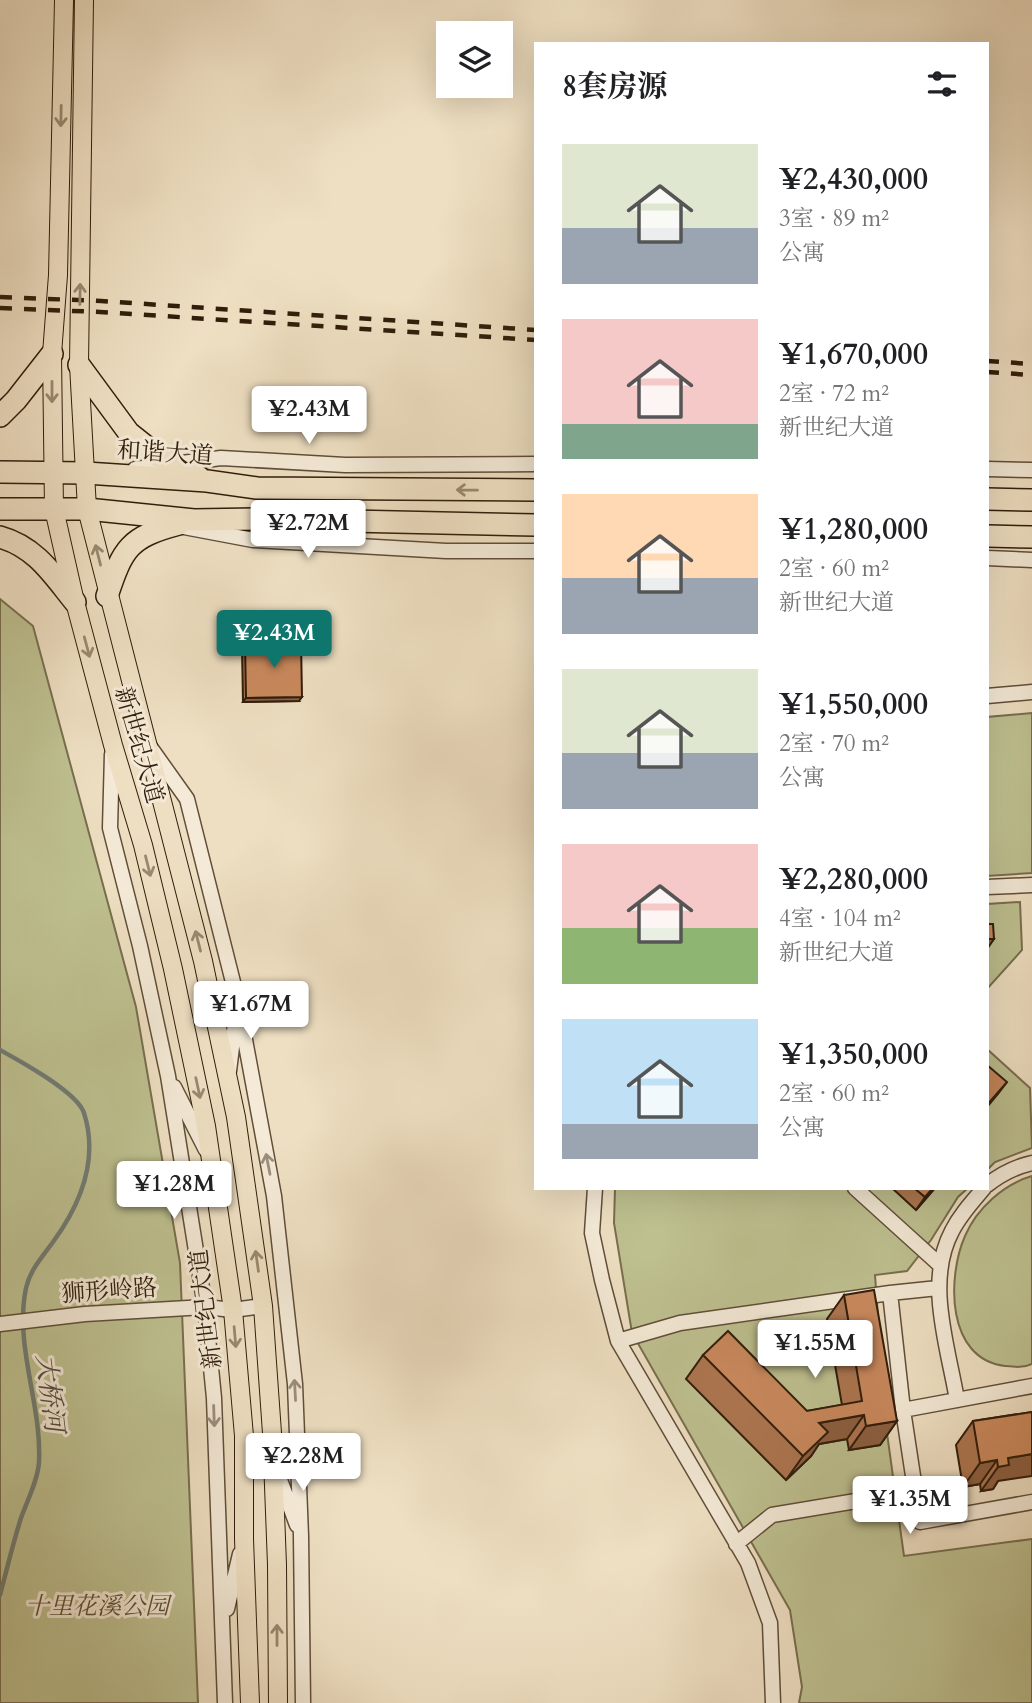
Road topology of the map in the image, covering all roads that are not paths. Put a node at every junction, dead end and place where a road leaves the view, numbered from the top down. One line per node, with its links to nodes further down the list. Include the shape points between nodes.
1 (64, 0): 3 (main road, 新世纪大道, one-way to 3)
2 (84, 0): 4 (main road, 新世纪大道, one-way to 2)
3 (52, 354): 5 (highway); 12 (main road, 新世纪大道, one-way to 12)
4 (79, 365): 7 (highway, via 129,433); 13 (main road, 新世纪大道)
5 (0, 416)
6 (534, 464): 7 (street, via 345,465 221,458)
7 (175, 465): 13 (street); 14 (highway)
8 (0, 467): 12 (street)
9 (989, 470): 10 (street)
10 (1032, 470)
11 (0, 472): 12 (highway, 和谐大道)
12 (52, 473): 13 (highway, 和谐大道); 19 (main road, 新世纪大道)
13 (86, 473): 14 (highway, 和谐大道); 20 (main road, 新世纪大道)
14 (207, 481): 15 (highway, 和谐大道, one-way to 14, via 257,488)
15 (534, 490)
16 (989, 499): 17 (highway)
17 (1032, 500)
18 (0, 509): 19 (highway)
19 (54, 509): 20 (highway); 21 (street); 31 (main road, 新世纪大道)
20 (87, 509): 22 (highway); 30 (main road, 新世纪大道, one-way to 20)
21 (0, 517)
22 (184, 523): 23 (highway, via 258,519); 27 (street, via 253,540); 30 (highway, via 151,531 129,545)
23 (534, 526)
24 (989, 536): 26 (highway)
25 (0, 537): 31 (highway, via 39,557)
26 (1032, 537)
27 (534, 551)
28 (989, 558): 29 (street)
29 (1032, 560)
30 (107, 596): 34 (main road, 新世纪大道)
31 (75, 603): 35 (main road, 新世纪大道, one-way to 35)
32 (1032, 692): 33 (street)
33 (989, 695)
34 (144, 738): 38 (street, via 187,799); 40 (main road, 新世纪大道, one-way to 34)
35 (113, 746): 39 (street, via 110,828); 41 (main road, 新世纪大道, one-way to 41, via 173,970)
36 (1032, 885): 37 (street)
37 (989, 887)
38 (238, 1002): 40 (street); 61 (street, one-way to 38, via 295,1384 274,1196)
39 (168, 1076): 41 (street); 51 (street)
40 (229, 1076): 50 (main road, 新世纪大道, one-way to 40)
41 (211, 1158): 52 (main road, 新世纪大道)
42 (1032, 1163): 43 (street)
43 (989, 1181)
44 (595, 1190): 54 (street, via 592,1233)
45 (857, 1190): 47 (street)
46 (981, 1190): 47 (street, via 951,1232)
47 (940, 1265): 48 (street)
48 (937, 1288): 49 (street); 56 (street)
49 (890, 1293): 54 (street, via 680,1323); 57 (street)
50 (263, 1306): 52 (street, 狮形岭路); 58 (main road, 新世纪大道)
51 (205, 1307): 52 (street, 狮形岭路); 53 (street, 狮形岭路); 64 (street, one-way to 64, via 214,1398)
52 (233, 1310): 62 (main road, 新世纪大道, one-way to 62, via 244,1436)
53 (0, 1324)
54 (618, 1340): 63 (street)
55 (1032, 1385): 56 (street)
56 (957, 1400): 57 (street)
57 (903, 1410): 59 (street)
58 (273, 1462): 61 (street); 67 (main road, 新世纪大道, one-way to 58)
59 (914, 1482): 60 (street, via 920,1522); 63 (street, via 856,1501 772,1515)
60 (1032, 1502)
61 (301, 1536): 68 (street)
62 (244, 1539): 64 (street); 66 (main road, 新世纪大道)
63 (736, 1544): 69 (street, via 748,1563 770,1623)
64 (223, 1627): 65 (street)
65 (225, 1703)
66 (250, 1703)
67 (278, 1703)
68 (303, 1703)
69 (773, 1703)

